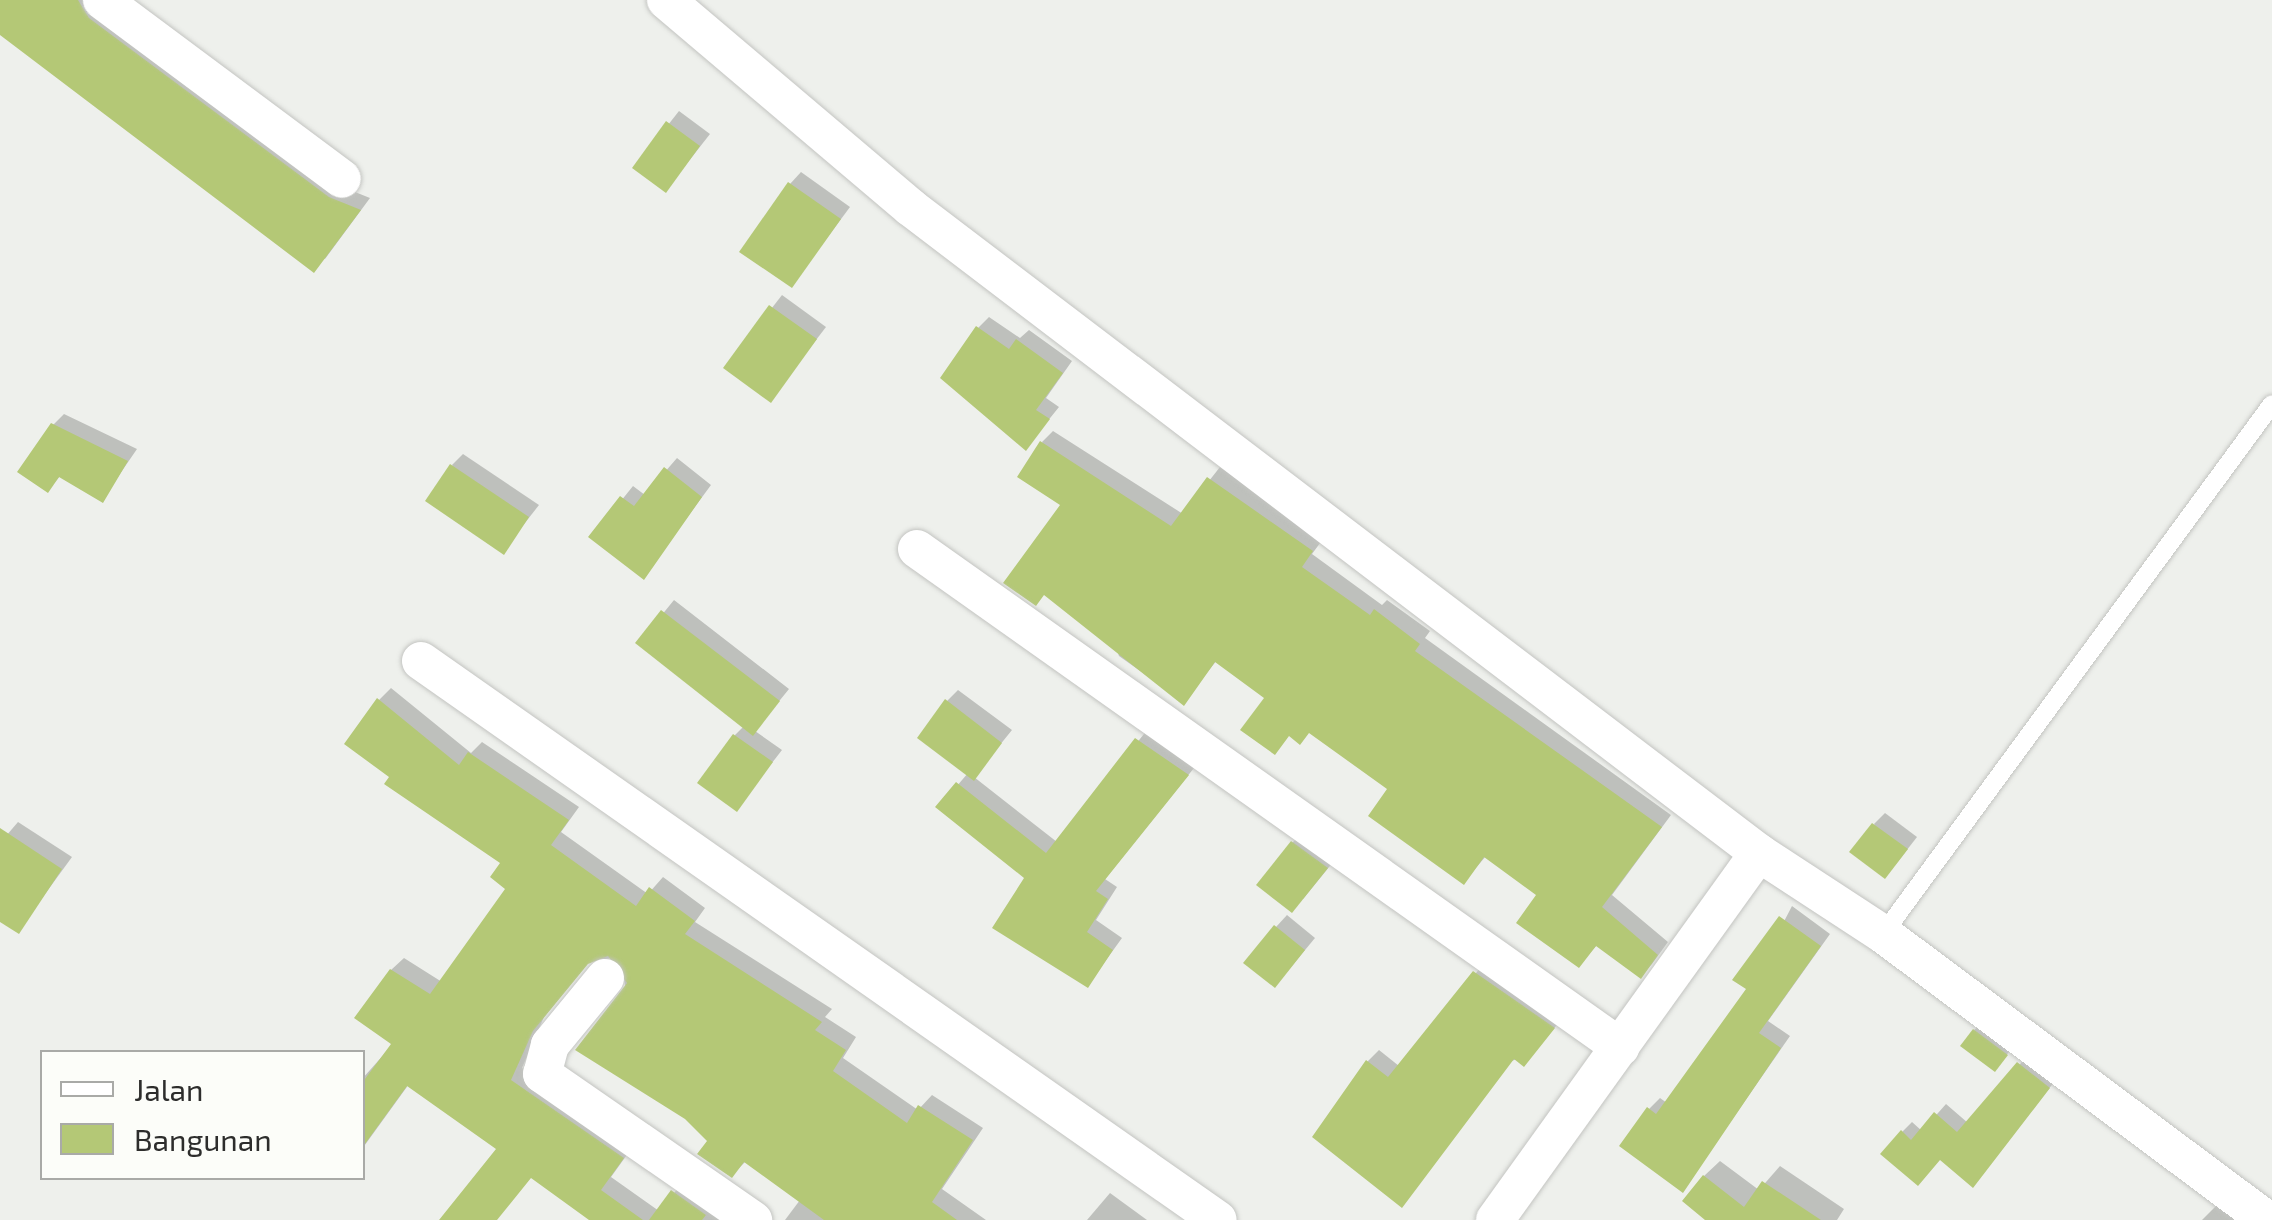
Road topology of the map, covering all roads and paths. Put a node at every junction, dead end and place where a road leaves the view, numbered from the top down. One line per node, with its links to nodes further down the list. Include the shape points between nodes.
1 (102, 0): 3 (street)
2 (666, 0): 7 (street, via 910,207)
3 (342, 179)
4 (2272, 404): 8 (lane)
5 (916, 550): 10 (street)
6 (421, 661): 12 (street)
7 (1759, 853): 8 (street); 10 (street)
8 (1884, 934): 14 (street)
9 (605, 978): 11 (street, via 550,1045 542,1074)
10 (1620, 1046): 13 (street)
11 (753, 1220)
12 (1218, 1220)
13 (1495, 1220)
14 (2267, 1220)

